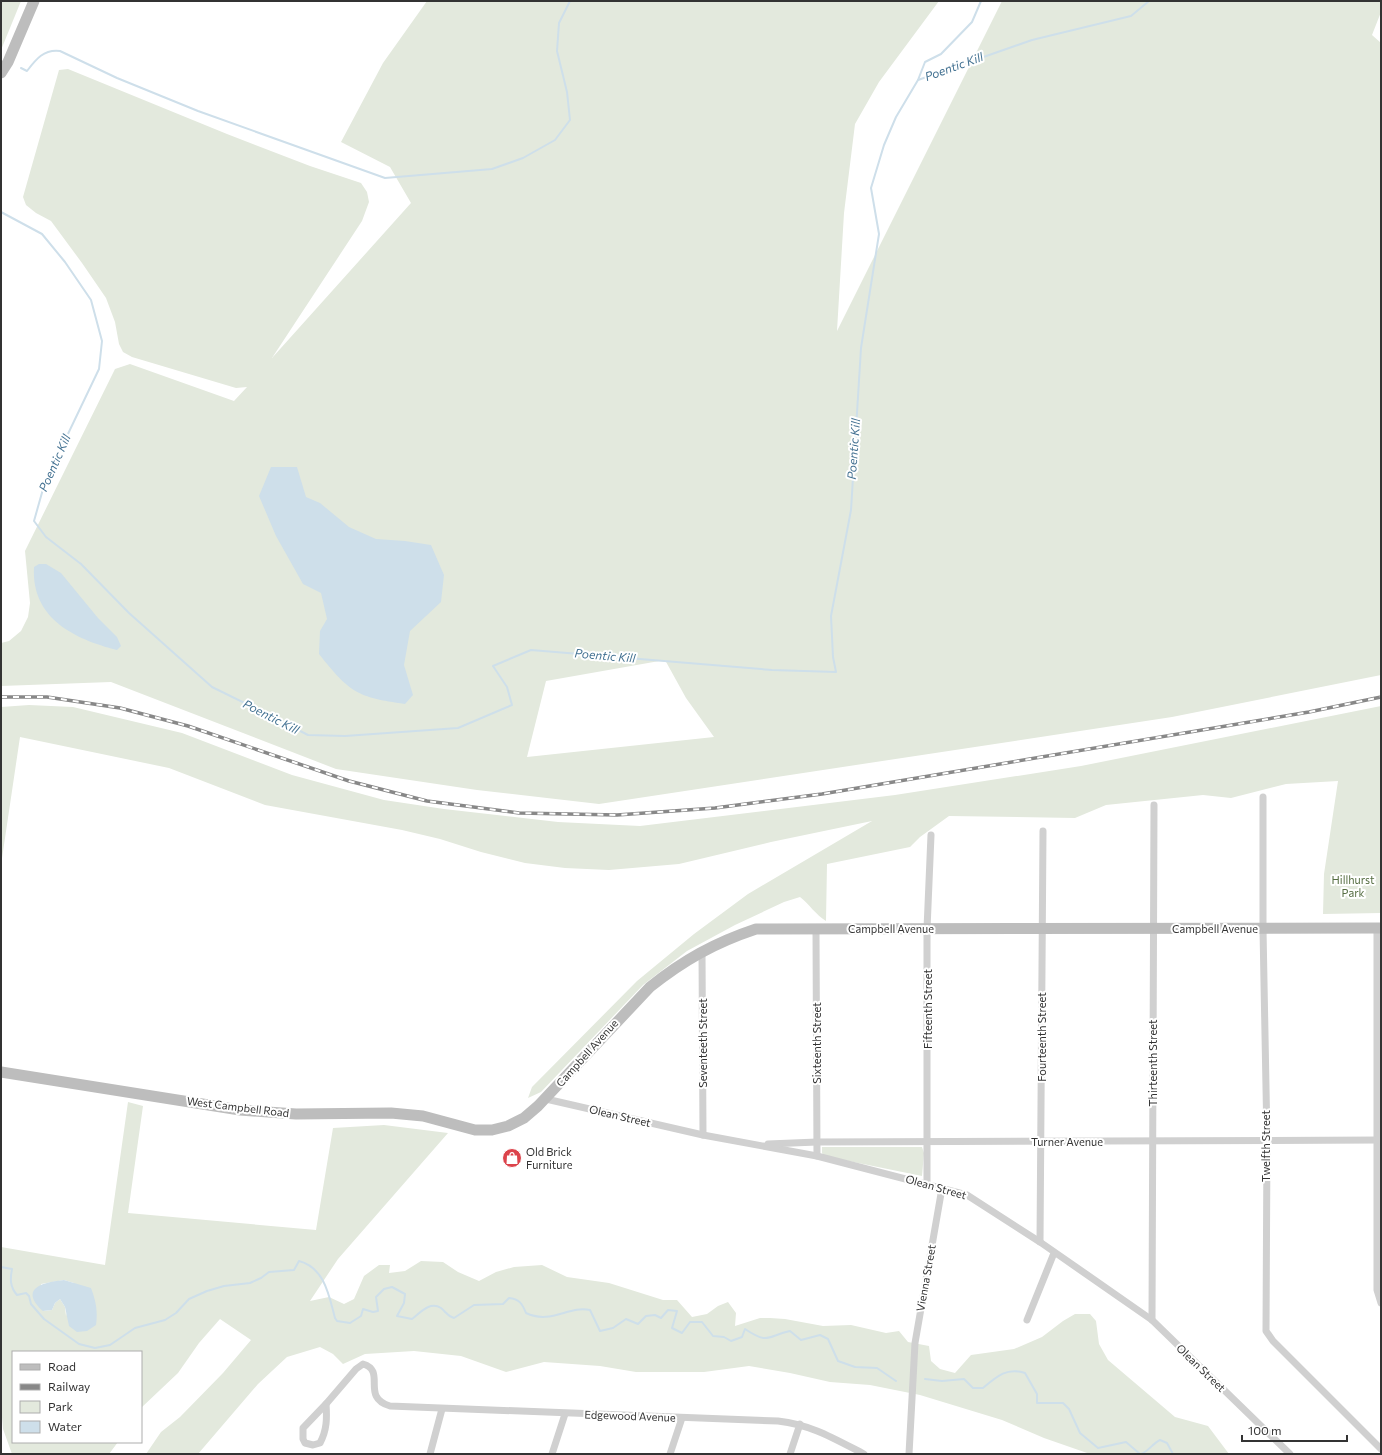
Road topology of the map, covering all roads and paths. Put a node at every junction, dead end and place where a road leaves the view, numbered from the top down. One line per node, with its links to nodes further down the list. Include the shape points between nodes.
1 (34, 1): 2 (street)
2 (1, 73)
3 (1263, 797): 11 (street, Twelfth Street)
4 (1154, 806): 10 (street, Thirteenth Street)
5 (1042, 832): 7 (street, Fourteenth Street)
6 (931, 835): 9 (street, Fifteenth Street)
7 (1042, 928): 9 (street, Campbell Avenue); 10 (street, Campbell Avenue); 22 (street, Fourteenth Street)
8 (1379, 928): 11 (street, Campbell Avenue); 19 (street)
9 (927, 929): 12 (street, Campbell Avenue); 20 (street, Fifteenth Street)
10 (1154, 929): 11 (street, Campbell Avenue); 23 (street, Thirteenth Street)
11 (1263, 929): 18 (street, Twelfth Street)
12 (816, 930): 13 (street, Campbell Avenue, via 756,929 726,939); 21 (street, Sixteenth Street)
13 (702, 951): 15 (street, Campbell Avenue, via 650,987); 17 (street, Seventeeth Street)
14 (1, 1072): 16 (street, West Campbell Road, via 240,1110 296,1114 391,1113 423,1116)
15 (546, 1099): 16 (street, Campbell Avenue, via 524,1118 508,1126 492,1130); 17 (street, Olean Street)
16 (475, 1130)
17 (703, 1135): 24 (street, Olean Street)
18 (1267, 1140): 19 (street, Turner Avenue); 23 (street, Turner Avenue); 38 (street, Twelfth Street, via 1266,1331)
19 (1379, 1140): 30 (street, via 1377,1290)
20 (929, 1141): 21 (street, Turner Avenue); 22 (street, Turner Avenue); 26 (street, Fifteenth Street)
21 (817, 1142): 24 (street, Turner Avenue); 25 (street, Sixteenth Street)
22 (1042, 1142): 23 (street, Turner Avenue); 28 (street, Fourteenth Street)
23 (1153, 1142): 32 (street, Thirteenth Street)
24 (754, 1145): 25 (street, Olean Street)
25 (817, 1156): 26 (street, Olean Street)
26 (928, 1184): 27 (street, Olean Street)
27 (942, 1188): 28 (street, Olean Street, via 968,1196); 44 (street, Vienna Street, via 915,1343)
28 (1040, 1242): 29 (street, Olean Street)
29 (1054, 1253): 31 (street); 32 (street, Olean Street)
30 (1381, 1303)
31 (1027, 1320)
32 (1152, 1320): 45 (street, Olean Street)
33 (326, 1404): 33 (street, via 303,1428 304,1443 320,1443 327,1423); 34 (street, Edgewood Avenue, via 363,1364 373,1370 374,1394 383,1404)
34 (442, 1409): 35 (street, Edgewood Avenue); 39 (street)
35 (565, 1414): 36 (street, Edgewood Avenue); 40 (street)
36 (682, 1418): 37 (street, Edgewood Avenue); 41 (street)
37 (800, 1424): 42 (street); 43 (street, Edgewood Avenue, via 816,1429)
38 (1381, 1449)
39 (430, 1454)
40 (552, 1454)
41 (670, 1454)
42 (790, 1454)
43 (864, 1454)
44 (909, 1454)
45 (1290, 1454)

